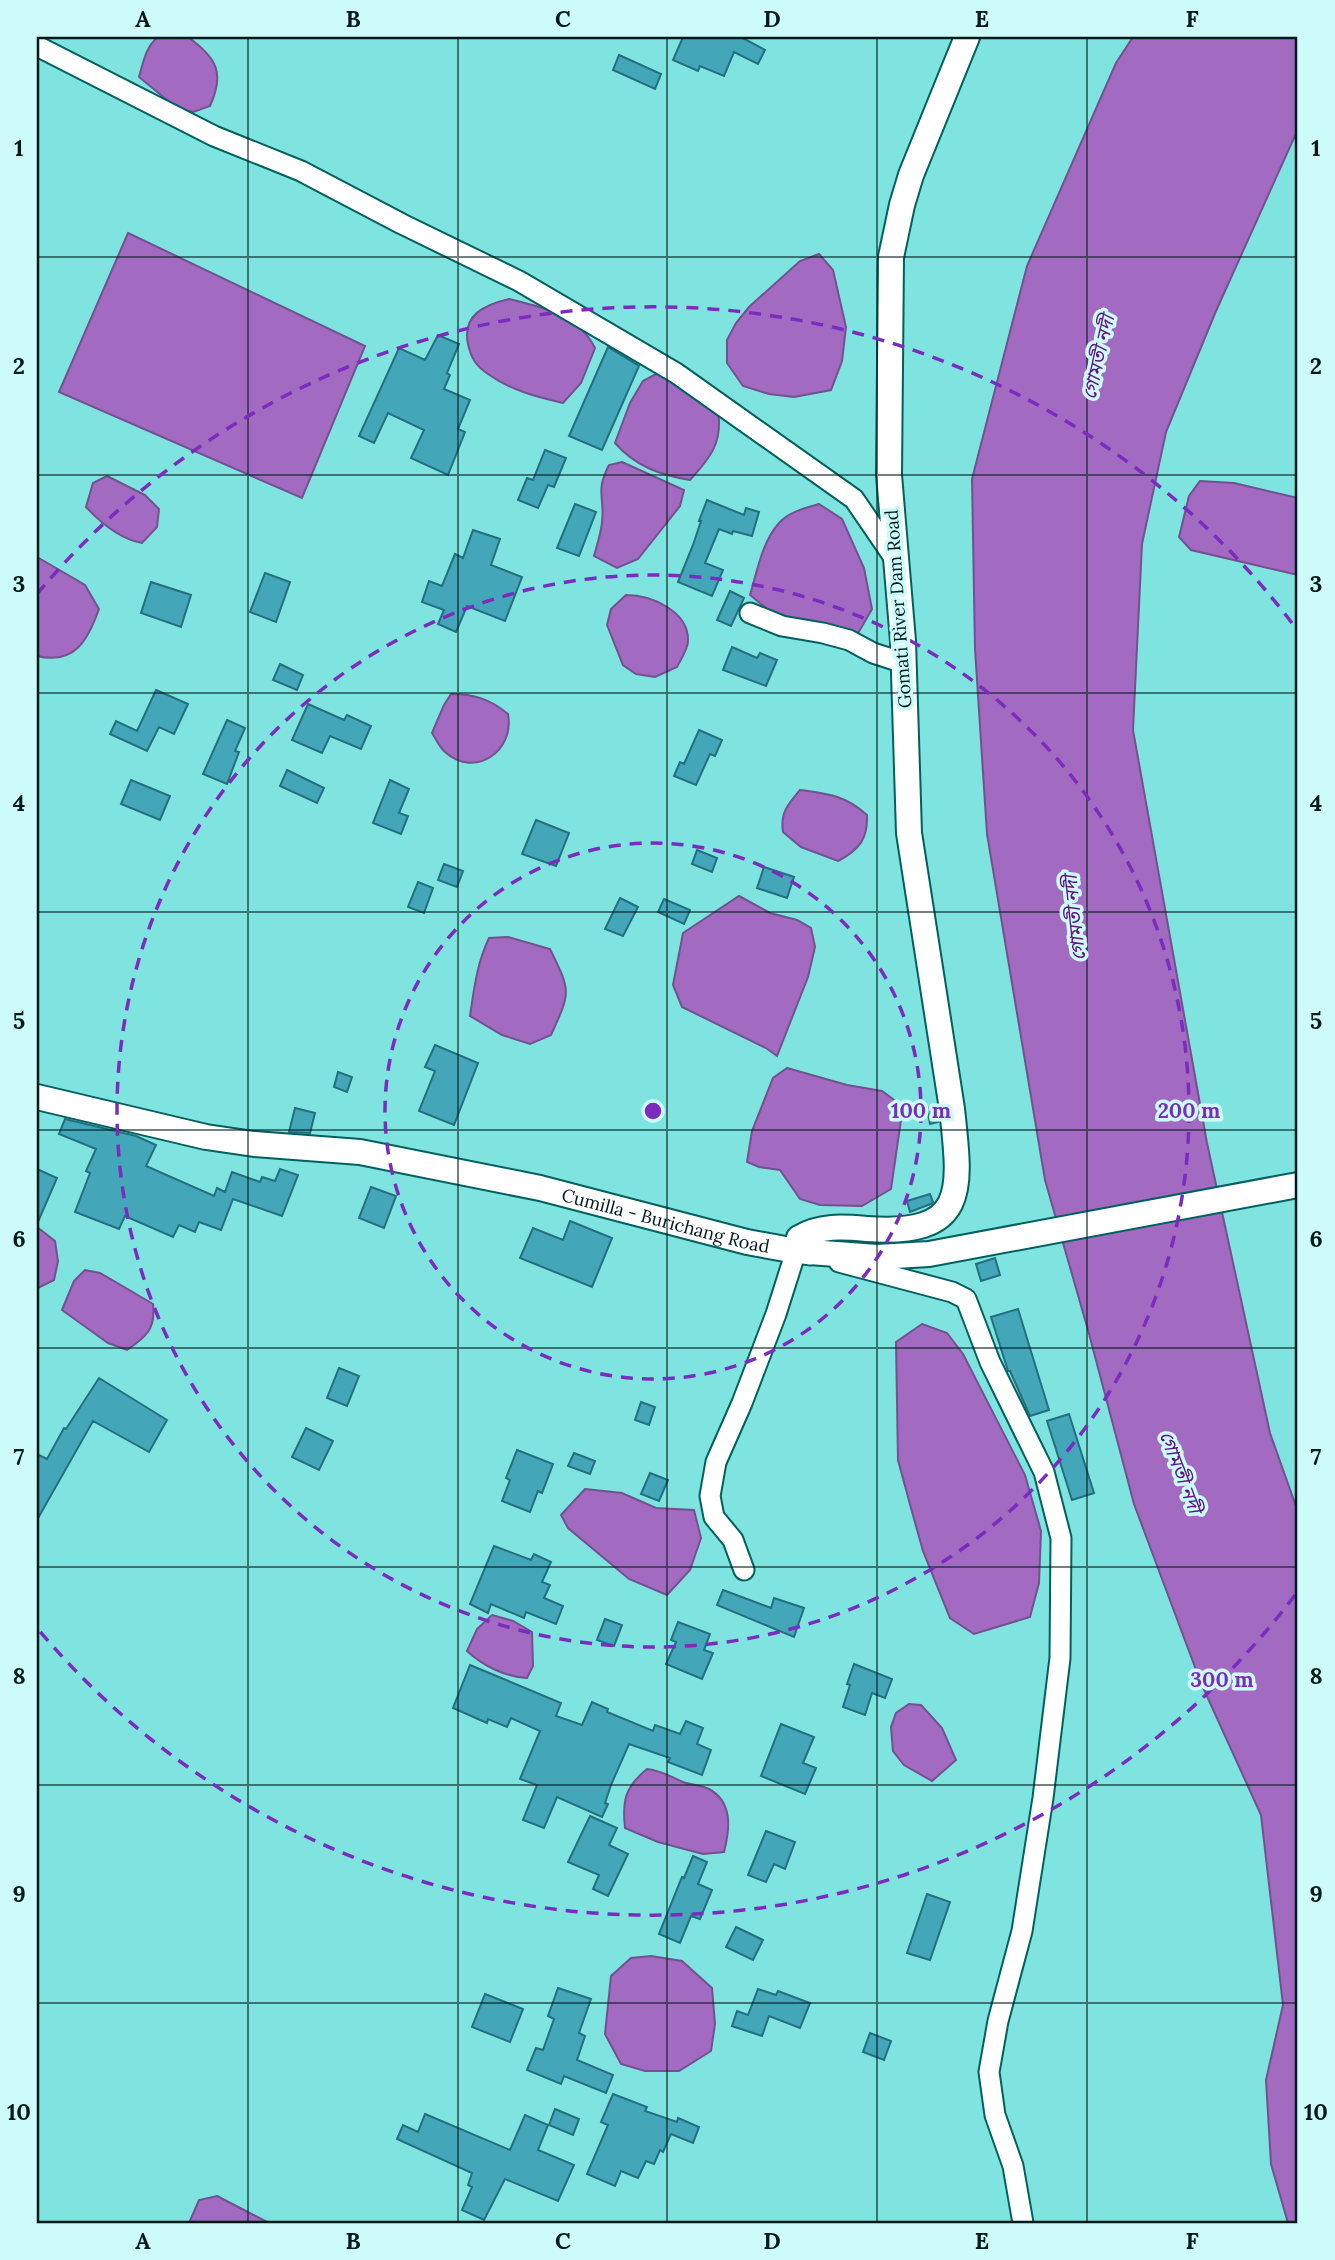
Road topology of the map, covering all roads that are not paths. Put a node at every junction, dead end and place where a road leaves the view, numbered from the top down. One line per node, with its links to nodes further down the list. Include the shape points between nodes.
1 (967, 37): 3 (main road, Gomati River Dam Road, via 911,175 891,257 889,475)
2 (37, 46): 3 (street, via 519,281 676,373 854,499)
3 (895, 559): 5 (main road, Gomati River Dam Road)
4 (750, 613): 5 (street, via 782,626 849,640)
5 (904, 663): 8 (main road, Gomati River Dam Road, via 909,834 957,1153 954,1190 950,1206 933,1223 904,1229 808,1232 799,1238)
6 (37, 1097): 8 (main road, Cumilla - Burichang Road, via 206,1137 360,1152 540,1188)
7 (1298, 1185): 8 (main road, Cumilla - Burichang Road, via 909,1256)
8 (796, 1251): 9 (street, via 776,1314 716,1462 710,1496 714,1517 733,1540); 10 (street, via 966,1299 990,1362 1044,1472 1061,1538 1060,1658 1043,1798 1022,1931 989,2072 995,2115 1013,2166)
9 (744, 1570)
10 (1023, 2223)

